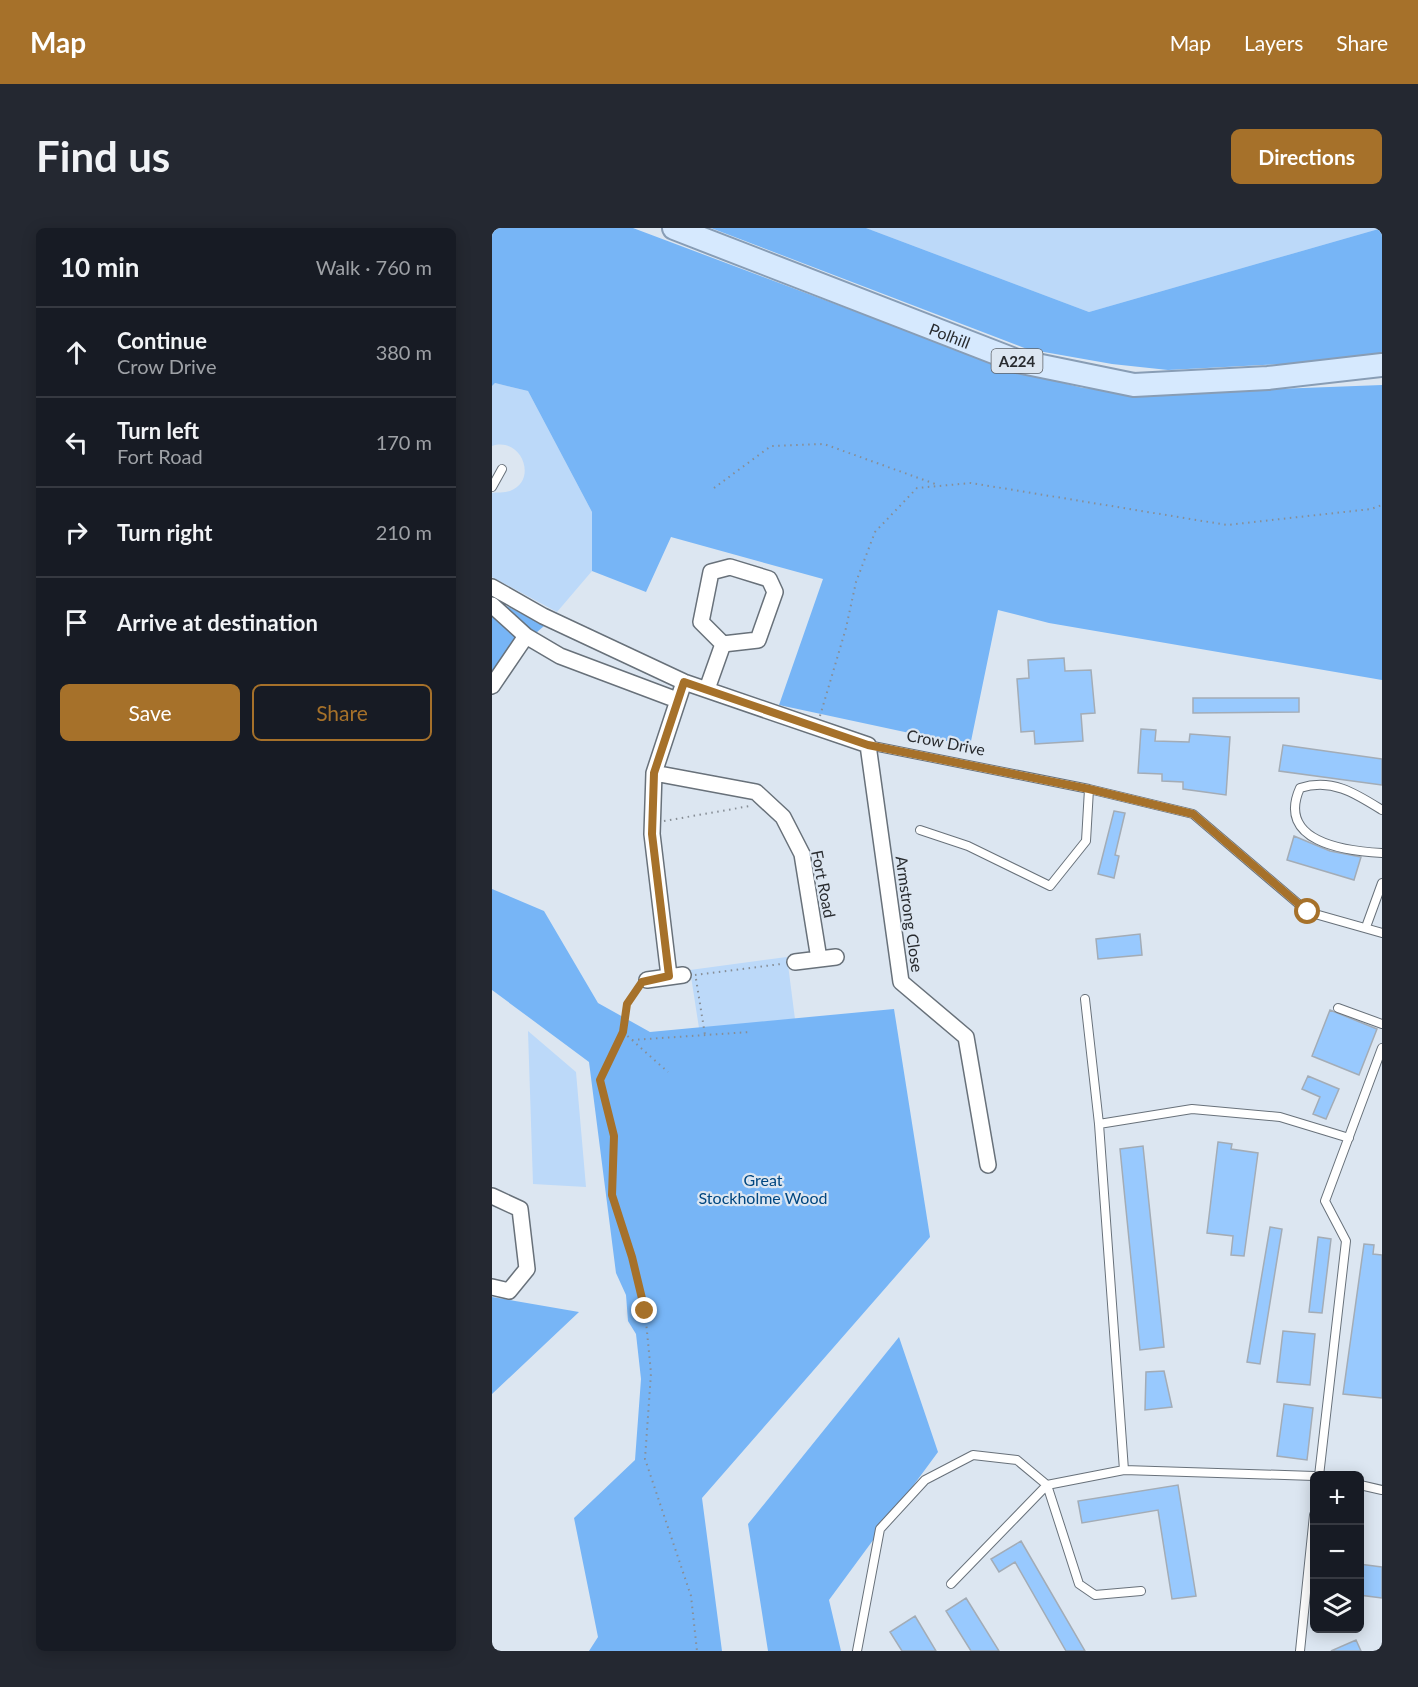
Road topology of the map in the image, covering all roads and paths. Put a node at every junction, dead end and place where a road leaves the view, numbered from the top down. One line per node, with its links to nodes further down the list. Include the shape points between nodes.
1 (674, 228): 2 (main road, Polhill / A224, via 1017,361 1134,385 1313,374)
2 (1382, 364)
3 (502, 469): 5 (lane)
4 (940, 486): 6 (path, via 824,444 771,446); 7 (path, via 971,483 1227,525); 16 (path, via 917,488 874,532)
5 (492, 487)
6 (714, 488)
7 (1382, 505)
8 (492, 587): 12 (street, Crow Drive, via 543,616)
9 (492, 605): 10 (street)
10 (526, 636): 13 (street); 15 (street, via 560,656)
11 (723, 644): 11 (street, via 758,640 775,592 769,579 730,567 711,572 701,622); 14 (street)
12 (684, 682): 14 (street, Crow Drive); 15 (street)
13 (492, 686)
14 (707, 689): 16 (street, Crow Drive)
15 (677, 700): 18 (street)
16 (816, 727): 17 (street, Crow Drive)
17 (868, 745): 19 (lane, Crow Drive); 44 (street, Armstrong Close, via 901,982 966,1037)
18 (654, 773): 20 (street, Fort Road, via 756,792); 22 (street)
19 (1089, 789): 23 (lane, via 1086,841 1050,886 968,846); 26 (lane, Crow Drive, via 1193,814 1308,912)
20 (764, 799): 22 (path, via 746,809); 29 (street, Fort Road, via 783,817 802,854)
21 (1382, 810): 24 (lane, via 1346,789 1323,783 1300,788 1294,802 1294,819 1308,836)
22 (652, 822): 31 (street)
23 (920, 830)
24 (1382, 853)
25 (1382, 883): 26 (lane)
26 (1366, 927): 27 (lane, Crow Drive)
27 (1382, 933)
28 (836, 957): 29 (street)
29 (819, 959): 30 (street)
30 (795, 962): 31 (path)
31 (682, 975): 32 (street); 38 (path)
32 (647, 980): 36 (path, via 627,1004)
33 (1085, 999): 42 (lane)
34 (1338, 1008): 35 (lane)
35 (1382, 1024)
36 (623, 1032): 39 (path); 56 (path, via 600,1080 614,1136 612,1195 645,1311 651,1373 645,1459 691,1596)
37 (750, 1032): 38 (path)
38 (705, 1035): 39 (path)
39 (632, 1040): 41 (path)
40 (1382, 1048): 43 (lane)
41 (668, 1071)
42 (1100, 1124): 43 (lane, via 1192,1109 1280,1117); 47 (lane)
43 (1349, 1138): 48 (lane, via 1325,1201 1346,1240)
44 (988, 1165)
45 (492, 1196): 46 (street, via 520,1209 527,1269 509,1291)
46 (492, 1287)
47 (1124, 1470): 49 (lane); 50 (lane)
48 (1318, 1471)
49 (1310, 1476)
50 (1047, 1485): 54 (lane); 55 (lane, via 1079,1584 1095,1595); 57 (lane, via 1017,1460 973,1455 925,1480 880,1529)
51 (1364, 1486): 52 (lane)
52 (1382, 1490)
53 (1313, 1525): 58 (lane)
54 (951, 1584)
55 (1141, 1591)
56 (697, 1651)
57 (856, 1651)
58 (1300, 1651)

